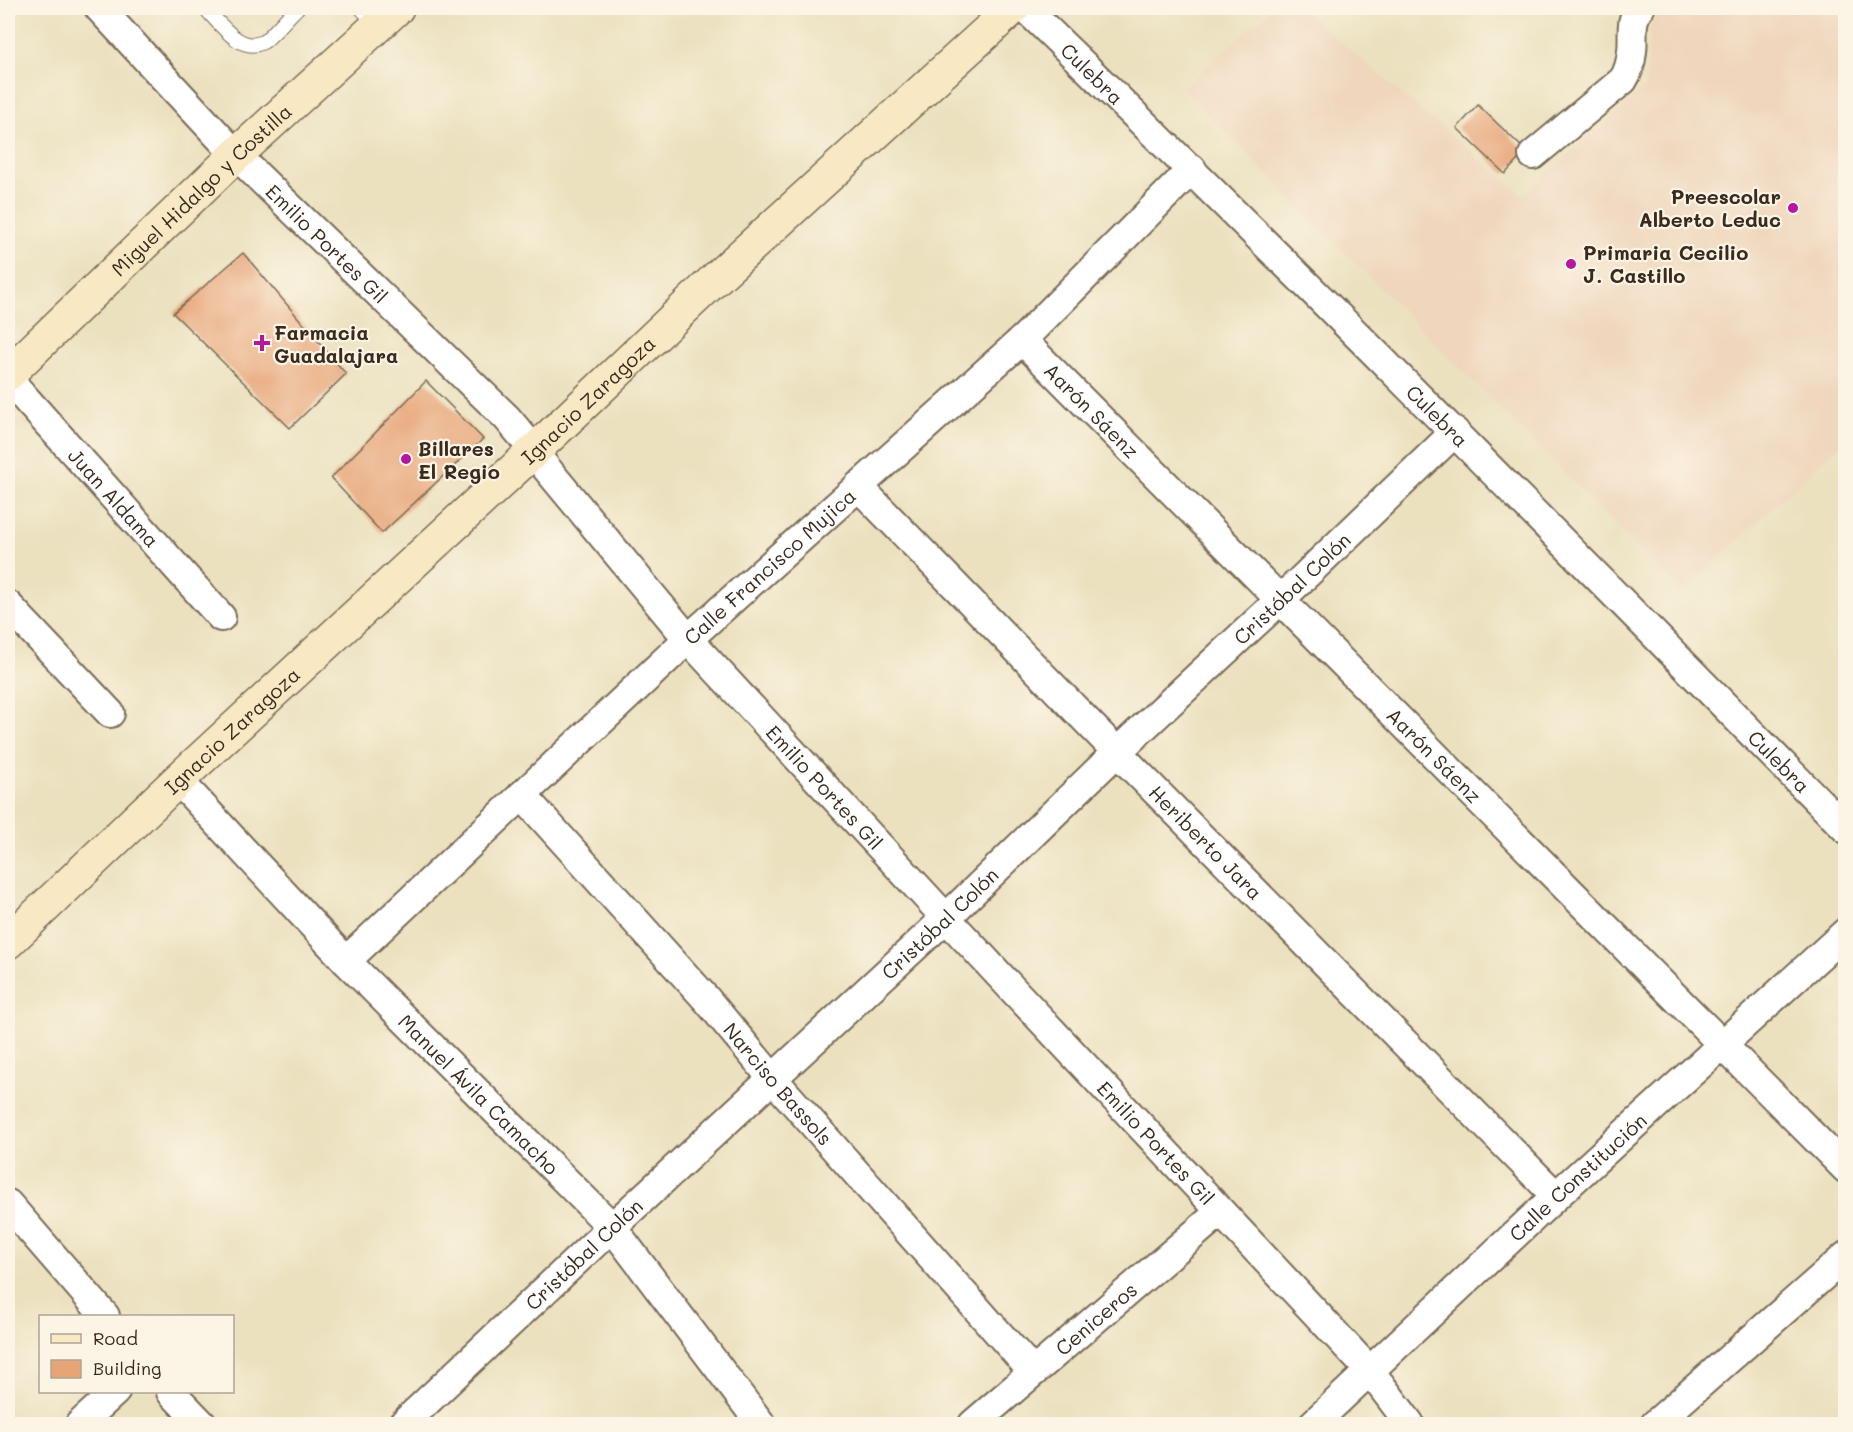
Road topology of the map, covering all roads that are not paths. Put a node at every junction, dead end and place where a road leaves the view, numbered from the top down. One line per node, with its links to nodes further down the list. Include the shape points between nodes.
1 (99, 8): 8 (street, Emilio Portes Gil)
2 (206, 8): 3 (lane, via 234,38 248,45 263,42)
3 (297, 8)
4 (1012, 8): 15 (main road, Ignacio Zaragoza)
5 (1025, 8): 10 (street, Culebra)
6 (1640, 8): 9 (street, via 1635,13 1633,50 1623,80)
7 (379, 14): 8 (main road, Miguel Hidalgo y Costilla)
8 (236, 155): 12 (main road, Miguel Hidalgo y Costilla); 15 (street, Emilio Portes Gil, via 507,418)
9 (1533, 155)
10 (1192, 169): 11 (street, Calle Francisco Mujica); 14 (street, Culebra)
11 (1022, 340): 16 (street, Calle Francisco Mujica); 17 (street, Aarón Sáenz)
12 (8, 374)
13 (8, 379): 19 (street, Juan Aldama)
14 (1455, 432): 17 (street, Cristóbal Colón); 25 (street, Culebra)
15 (532, 452): 20 (street, Emilio Portes Gil); 23 (main road, Ignacio Zaragoza)
16 (858, 486): 20 (street, Calle Francisco Mujica); 22 (street, Heriberto Jara)
17 (1280, 600): 22 (street, Cristóbal Colón); 30 (street, Aarón Sáenz)
18 (8, 605): 21 (street)
19 (221, 617)
20 (688, 639): 24 (street, Calle Francisco Mujica); 26 (street, Emilio Portes Gil)
21 (110, 713)
22 (1117, 752): 26 (street, Cristóbal Colón); 33 (street, Heriberto Jara)
23 (178, 780): 28 (main road, Ignacio Zaragoza); 29 (street, Manuel Ávila Camacho)
24 (522, 795): 29 (street, Calle Francisco Mujica); 31 (street, Narciso Bassols, via 708,1001)
25 (1845, 829)
26 (945, 918): 31 (street, Cristóbal Colón); 35 (street, Emilio Portes Gil)
27 (1845, 932): 30 (street, Calle Constitución)
28 (8, 942)
29 (346, 961): 36 (street, Manuel Ávila Camacho)
30 (1723, 1045): 32 (street, Aarón Sáenz); 33 (street, Calle Constitución)
31 (772, 1079): 36 (street, Cristóbal Colón); 40 (street, Narciso Bassols)
32 (1845, 1169)
33 (1556, 1196): 39 (street, Calle Constitución)
34 (8, 1204): 38 (street)
35 (1220, 1212): 39 (street, Emilio Portes Gil); 40 (street, Ceniceros)
36 (612, 1227): 43 (street, Cristóbal Colón); 46 (street, Manuel Ávila Camacho)
37 (1845, 1256): 50 (street)
38 (103, 1315)
39 (1370, 1371): 48 (street, Calle Constitución); 49 (street, Emilio Portes Gil)
40 (1033, 1372): 47 (street, Ceniceros)
41 (114, 1393): 44 (street)
42 (172, 1393): 45 (street)
43 (417, 1420)
44 (80, 1425)
45 (202, 1425)
46 (761, 1425)
47 (973, 1425)
48 (1313, 1425)
49 (1410, 1425)
50 (1655, 1425)

